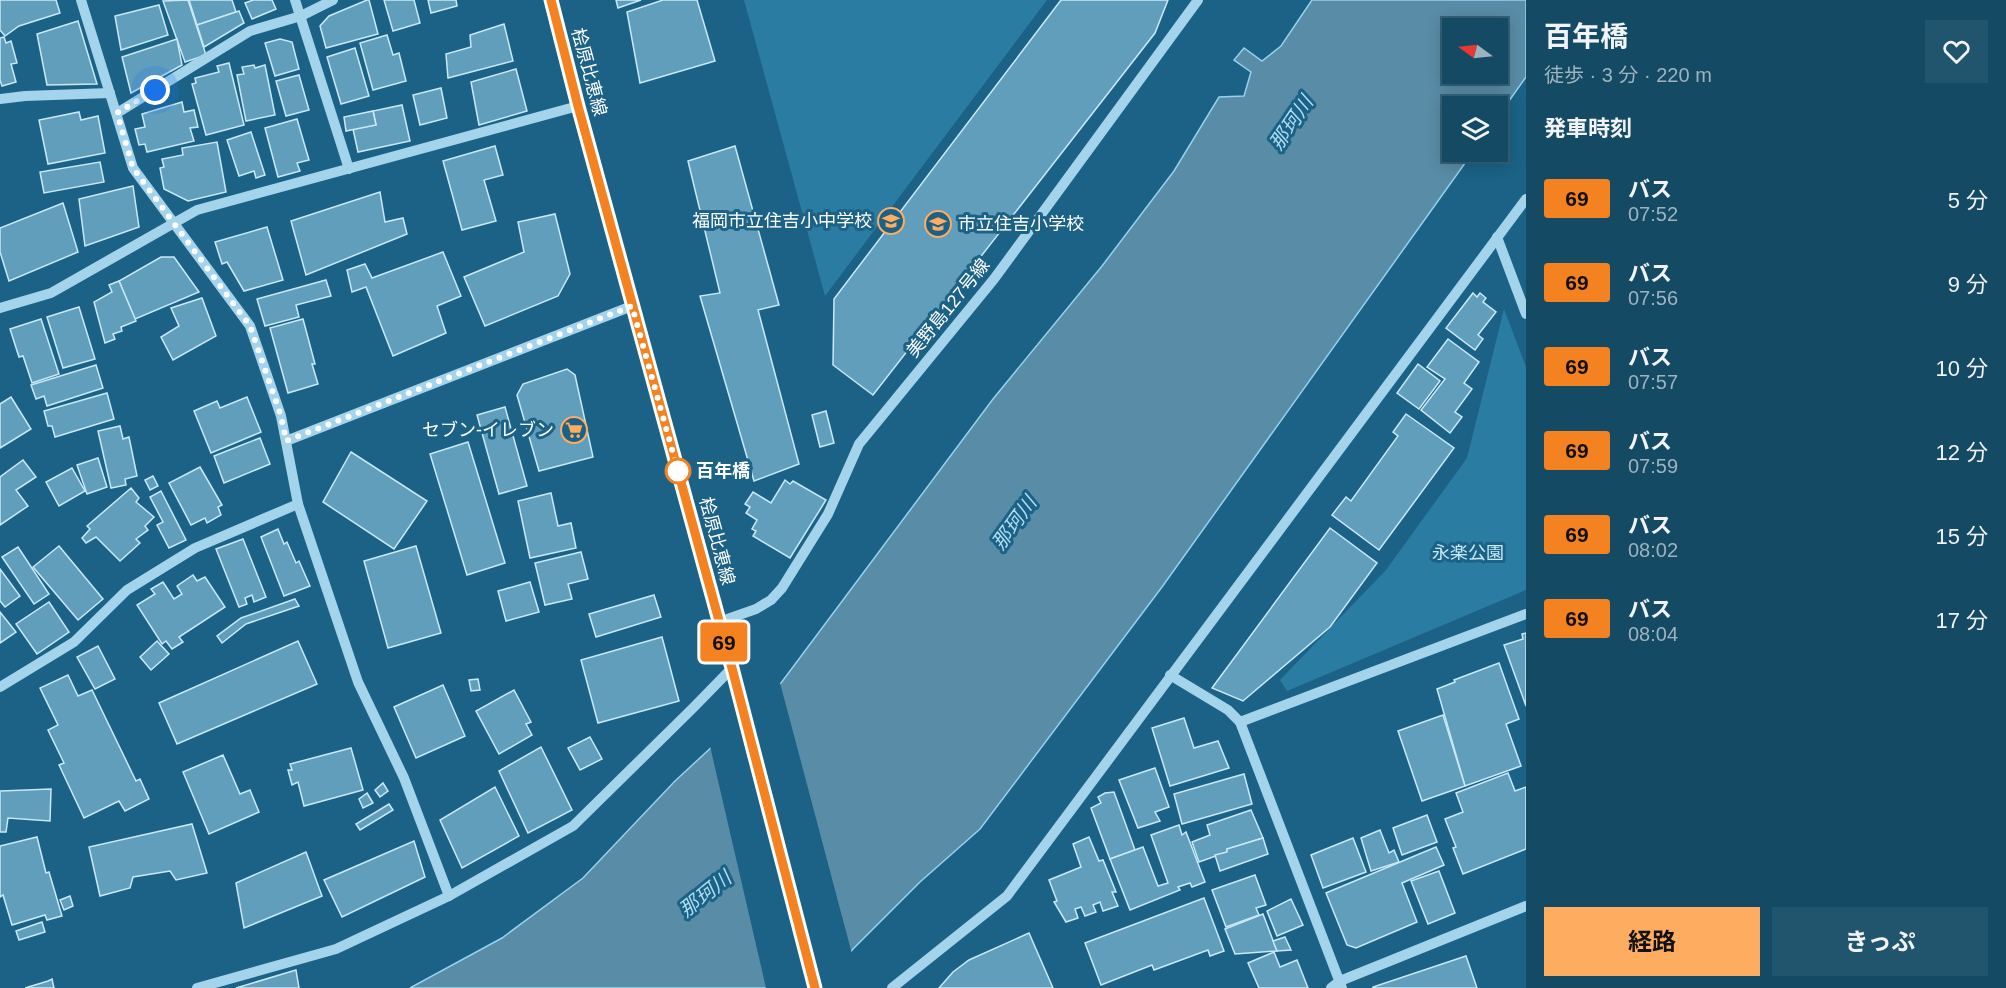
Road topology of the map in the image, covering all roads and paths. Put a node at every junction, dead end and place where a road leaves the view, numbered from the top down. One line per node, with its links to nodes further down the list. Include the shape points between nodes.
1 (81, 0): 7 (street)
2 (295, 0): 6 (street)
3 (333, 0): 6 (street)
4 (551, 0): 9 (main road, 桧原比恵線)
5 (1198, 0): 21 (street, 美野島127号線, via 994,279 859,444 828,514 782,588 756,609)
6 (301, 16): 10 (street, via 250,32); 11 (street)
7 (110, 93): 8 (street); 10 (street)
8 (0, 99)
9 (578, 106): 11 (street); 15 (main road, 桧原比恵線)
10 (117, 113): 13 (street, via 133,168)
11 (349, 169): 13 (street, via 196,210)
12 (1526, 199): 14 (street)
13 (175, 223): 16 (street, via 51,293); 18 (street, via 250,326)
14 (1497, 237): 17 (street); 23 (street)
15 (632, 306): 18 (street); 21 (main road, 桧原比恵線)
16 (0, 308)
17 (1526, 314)
18 (286, 441): 19 (street)
19 (298, 504): 24 (street, via 195,548 127,590 74,642); 26 (street, via 358,682 404,778)
20 (1526, 614): 25 (street)
21 (719, 622): 22 (main road, 桧原比恵線)
22 (732, 668): 26 (street, via 573,826); 30 (main road, 桧原比恵線)
23 (1170, 675): 25 (street, via 1228,710); 31 (street, via 1007,896)
24 (0, 687)
25 (1240, 722): 28 (street)
26 (449, 896): 29 (street, via 336,949)
27 (1526, 906): 28 (street)
28 (1338, 986)
29 (197, 988)
30 (815, 988)
31 (892, 988)

